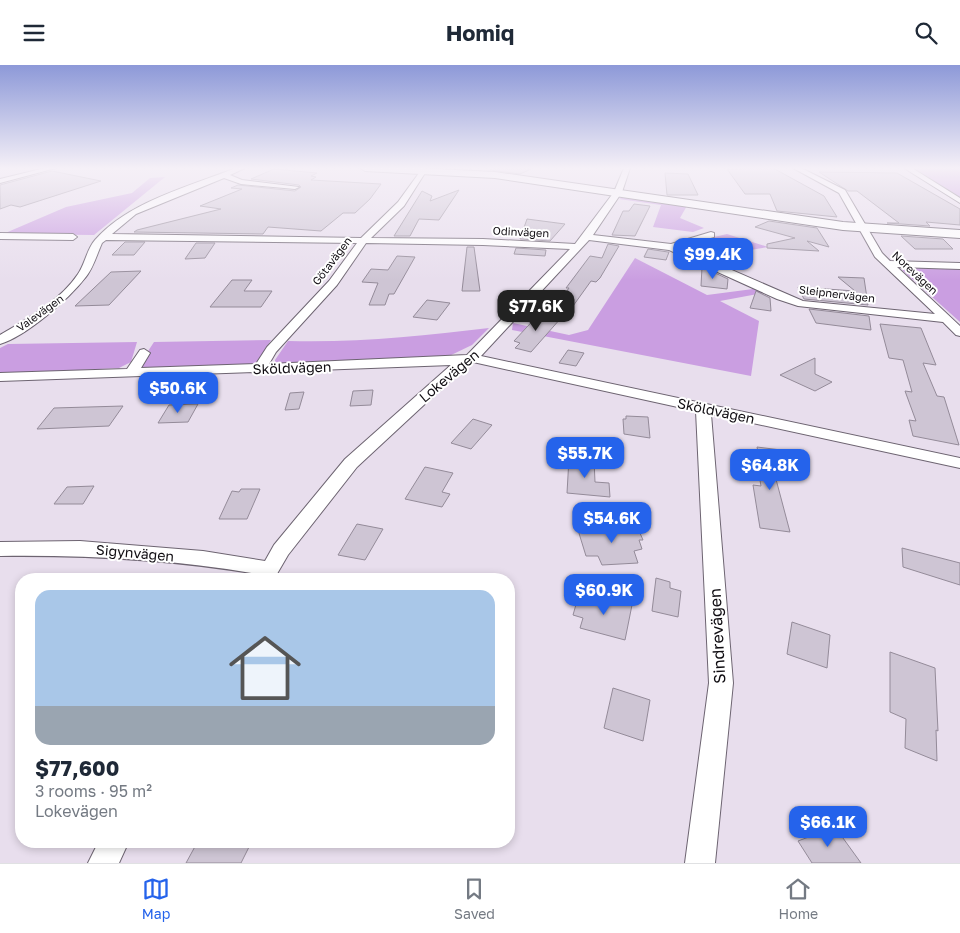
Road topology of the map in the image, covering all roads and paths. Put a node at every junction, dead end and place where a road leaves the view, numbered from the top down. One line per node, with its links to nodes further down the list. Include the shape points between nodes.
1 (150, 205): 11 (street, Valevägen, via 133,212)
2 (400, 205): 13 (street, Götavägen)
3 (609, 205): 12 (street, Lokevägen)
4 (708, 205): 6 (street)
5 (850, 205): 6 (street, Norevägen)
6 (863, 228): 7 (street); 16 (street, Norevägen)
7 (960, 234)
8 (711, 235): 15 (street)
9 (0, 236): 10 (street)
10 (73, 237)
11 (104, 237): 13 (street, Odinvägen); 20 (street, Valevägen, via 98,242 88,267 72,287 38,317)
12 (587, 237): 14 (street, Lokevägen); 15 (street, Sleipnervägen)
13 (363, 241): 14 (street, Odinvägen); 23 (street, Götavägen, via 333,283 271,349)
14 (577, 247): 22 (street, Lokevägen)
15 (671, 247): 18 (street, Sleipnervägen, via 802,304)
16 (886, 264): 17 (street); 18 (street, Norevägen)
17 (960, 266)
18 (946, 319): 19 (street, Norevägen)
19 (960, 332)
20 (0, 340)
21 (144, 353): 24 (street)
22 (468, 360): 23 (street, Sköldvägen); 26 (street, Sköldvägen); 30 (street, Lokevägen, via 351,463 281,550)
23 (259, 370): 24 (street, Sköldvägen)
24 (131, 373): 25 (street, Sköldvägen)
25 (0, 377)
26 (703, 409): 27 (street, Sköldvägen); 33 (street, Sindrevägen, via 721,683)
27 (960, 463)
28 (0, 549): 29 (street, Sigynvägen, via 80,548 203,559)
29 (263, 573)
30 (268, 573)
31 (112, 848): 32 (street)
32 (103, 863)
33 (700, 863)

